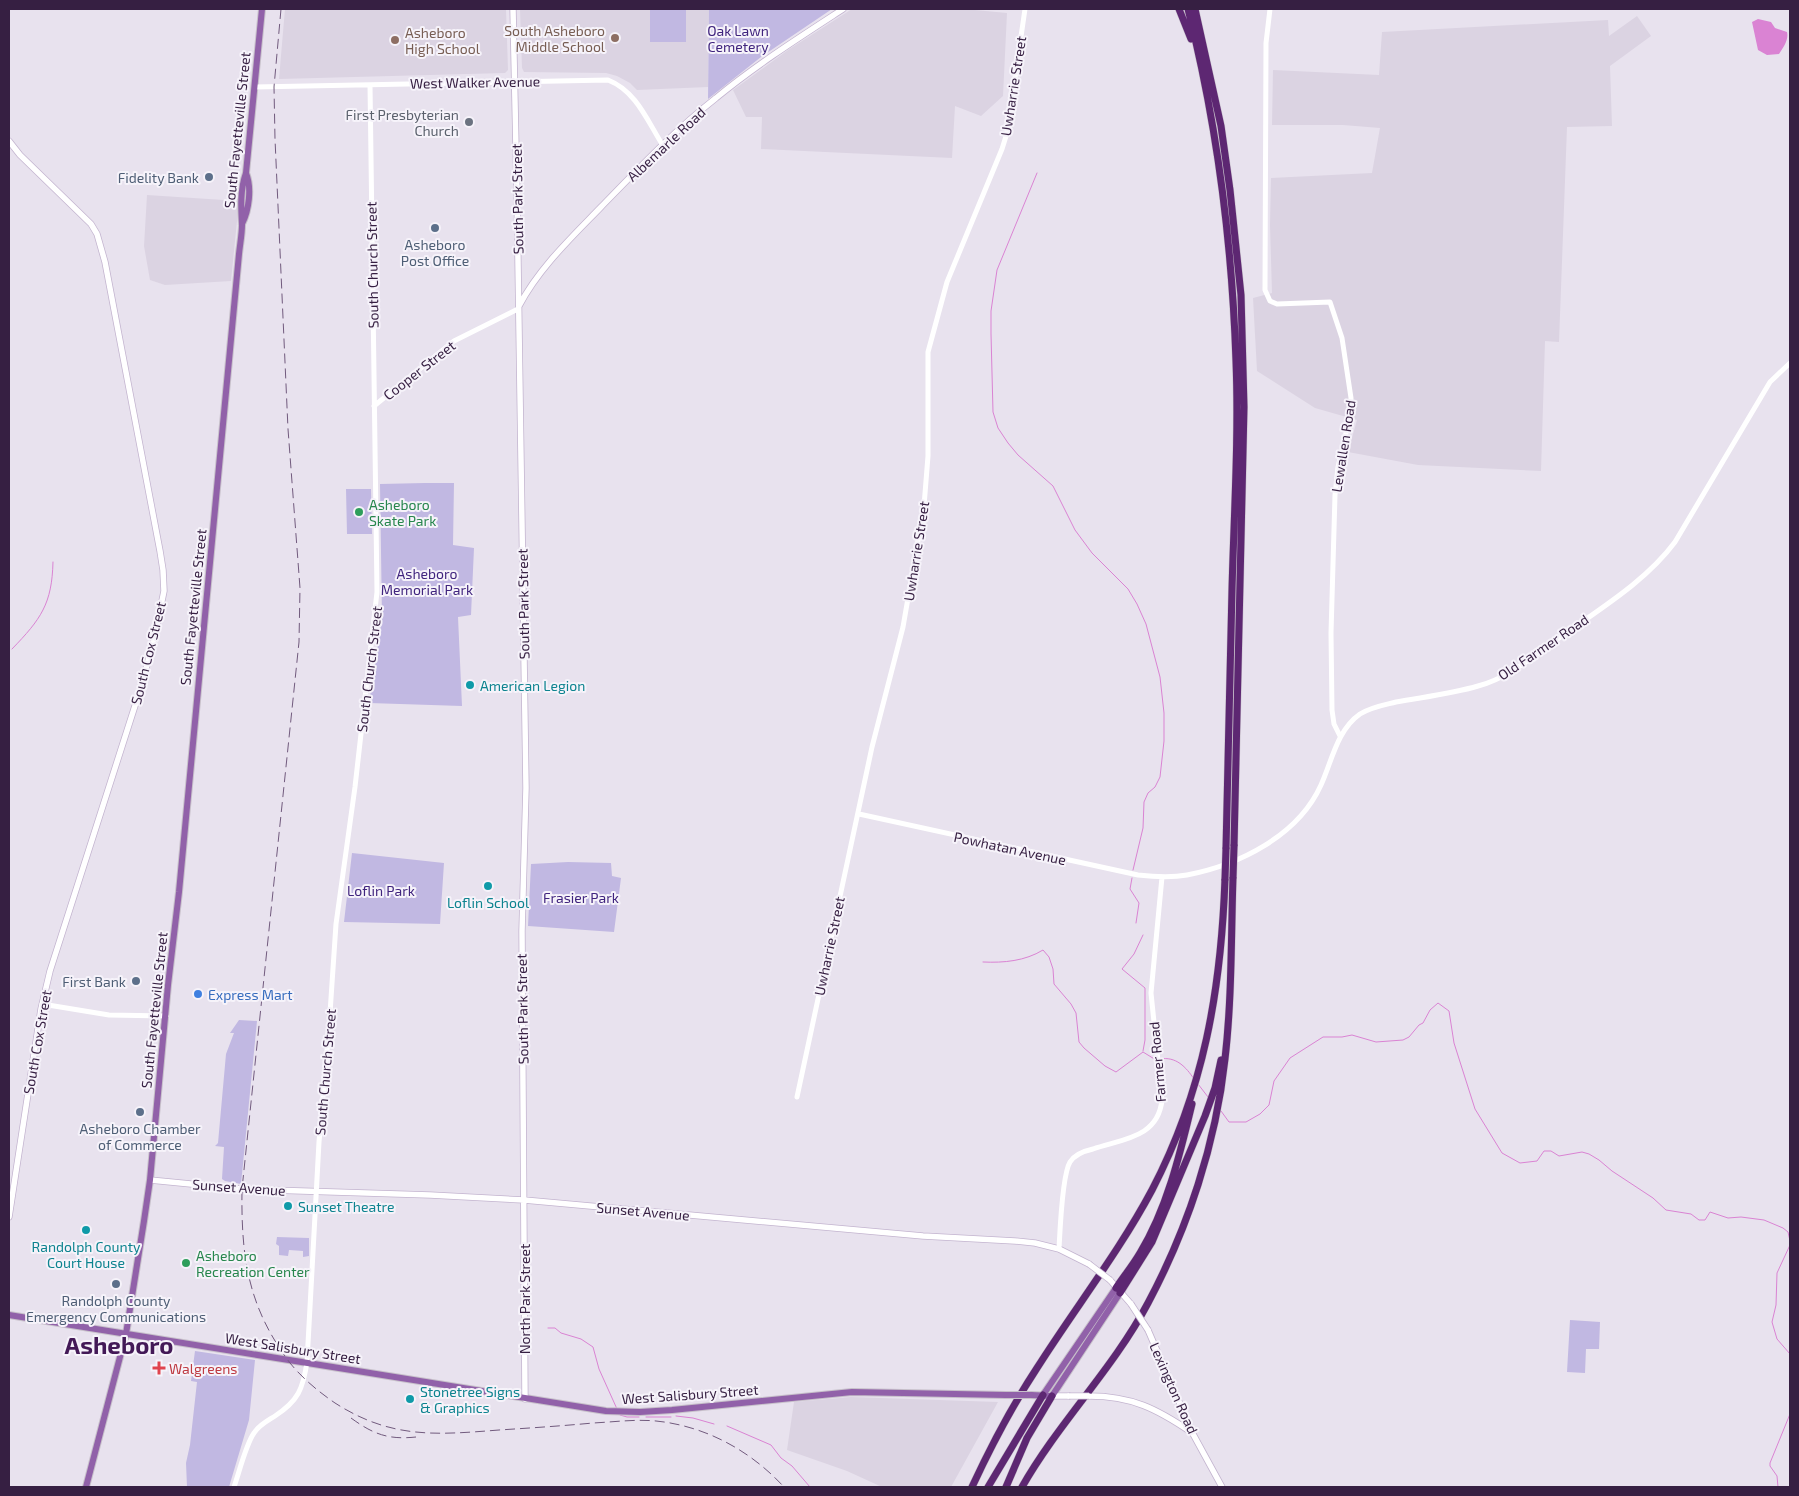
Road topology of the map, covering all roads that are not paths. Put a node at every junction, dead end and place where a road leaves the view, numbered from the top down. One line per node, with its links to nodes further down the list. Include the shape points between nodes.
1 (262, 9): 12 (main road, South Fayetteville Street)
2 (513, 9): 10 (main road, South Park Street)
3 (843, 9): 14 (main road, Albemarle Road, via 766,60)
4 (1025, 9): 21 (street, Uwharrie Street, via 1007,133 947,282 928,352 928,456 924,506 903,627 888,694 878,720)
5 (1180, 9): 9 (highway)
6 (1188, 9): 9 (highway)
7 (1197, 9): 25 (highway, bridge, via 1230,190 1242,324 1244,417)
8 (1270, 9): 20 (street, Lewallen Road, via 1266,43 1265,290 1270,301 1277,304 1330,302 1342,338 1350,386 1350,416 1335,496 1330,633 1332,710)
9 (1200, 63): 26 (highway, bridge, via 1225,207 1236,362 1225,879 1219,970)
10 (515, 81): 11 (street, West Walker Avenue); 14 (street, West Walker Avenue, via 608,80 625,88 632,96); 17 (main road, South Park Street)
11 (370, 85): 12 (street, West Walker Avenue); 19 (street, South Church Street)
12 (255, 88): 15 (main road, South Fayetteville Street)
13 (9, 141): 23 (main road, South Cox Street, via 91,224 97,234 164,577 150,656)
14 (662, 144): 17 (main road, Albemarle Road, via 564,245 534,281)
15 (245, 175): 16 (main road, South Fayetteville Street, via 241,197); 16 (main road, via 250,181 247,215)
16 (243, 222): 24 (main road, South Fayetteville Street)
17 (518, 309): 19 (street, Cooper Street, via 454,341); 30 (main road, South Park Street, via 526,788 522,931)
18 (1790, 363): 20 (street, Old Farmer Road, via 1770,382 1675,542 1648,571 1529,659 1491,681 1461,691 1375,706 1349,723)
19 (374, 406): 29 (street, South Church Street, via 377,594 336,924)
20 (1340, 736): 22 (street, Old Farmer Road, via 1315,797 1292,825 1241,859 1218,868)
21 (859, 814): 22 (street, Powhatan Avenue, via 1121,872); 27 (street, Uwharrie Street)
22 (1162, 877): 32 (street, Farmer Road, via 1151,993 1162,1100 1160,1114 1155,1123 1139,1135 1082,1152 1072,1160 1068,1166)
23 (42, 1004): 24 (street, via 109,1015); 31 (main road, South Cox Street)
24 (166, 1016): 28 (main road, South Fayetteville Street)
25 (1228, 1025): 33 (highway, via 1215,1088 1205,1116 1152,1242); 46 (highway, via 1220,1096 1205,1162 1169,1258 1133,1328)
26 (1205, 1050): 33 (highway, via 1166,1195 1141,1252); 43 (highway, via 1190,1098 1152,1189 1132,1225 1010,1411)
27 (797, 1096)
28 (150, 1180): 29 (main road, Sunset Avenue, via 242,1190); 35 (main road, South Fayetteville Street)
29 (317, 1192): 30 (main road, Sunset Avenue); 36 (street, South Church Street)
30 (524, 1200): 32 (main road, Sunset Avenue, via 928,1237 1015,1241); 39 (main road, North Park Street)
31 (9, 1217)
32 (1059, 1249): 33 (main road, Sunset Avenue, bridge, via 1089,1264)
33 (1118, 1290): 37 (main road); 38 (main road); 40 (main road, Lexington Road, bridge, via 1148,1330)
34 (9, 1315): 35 (main road, West Salisbury Street)
35 (126, 1334): 36 (main road, West Salisbury Street); 41 (main road, South Fayetteville Street)
36 (307, 1362): 39 (main road, West Salisbury Street); 42 (street, South Church Street, via 305,1379 294,1402 252,1435)
37 (1043, 1395): 38 (main road, West Salisbury Street); 39 (main road, West Salisbury Street, bridge, via 852,1392 640,1412 606,1411); 44 (highway)
38 (1052, 1396): 40 (main road, West Salisbury Street, bridge, via 1102,1396 1131,1401 1152,1408); 45 (highway, via 1026,1438)
39 (525, 1399)
40 (1193, 1434): 47 (main road, Lexington Road)
41 (86, 1487)
42 (234, 1487)
43 (972, 1487)
44 (988, 1487)
45 (1006, 1487)
46 (1022, 1487)
47 (1222, 1487)

